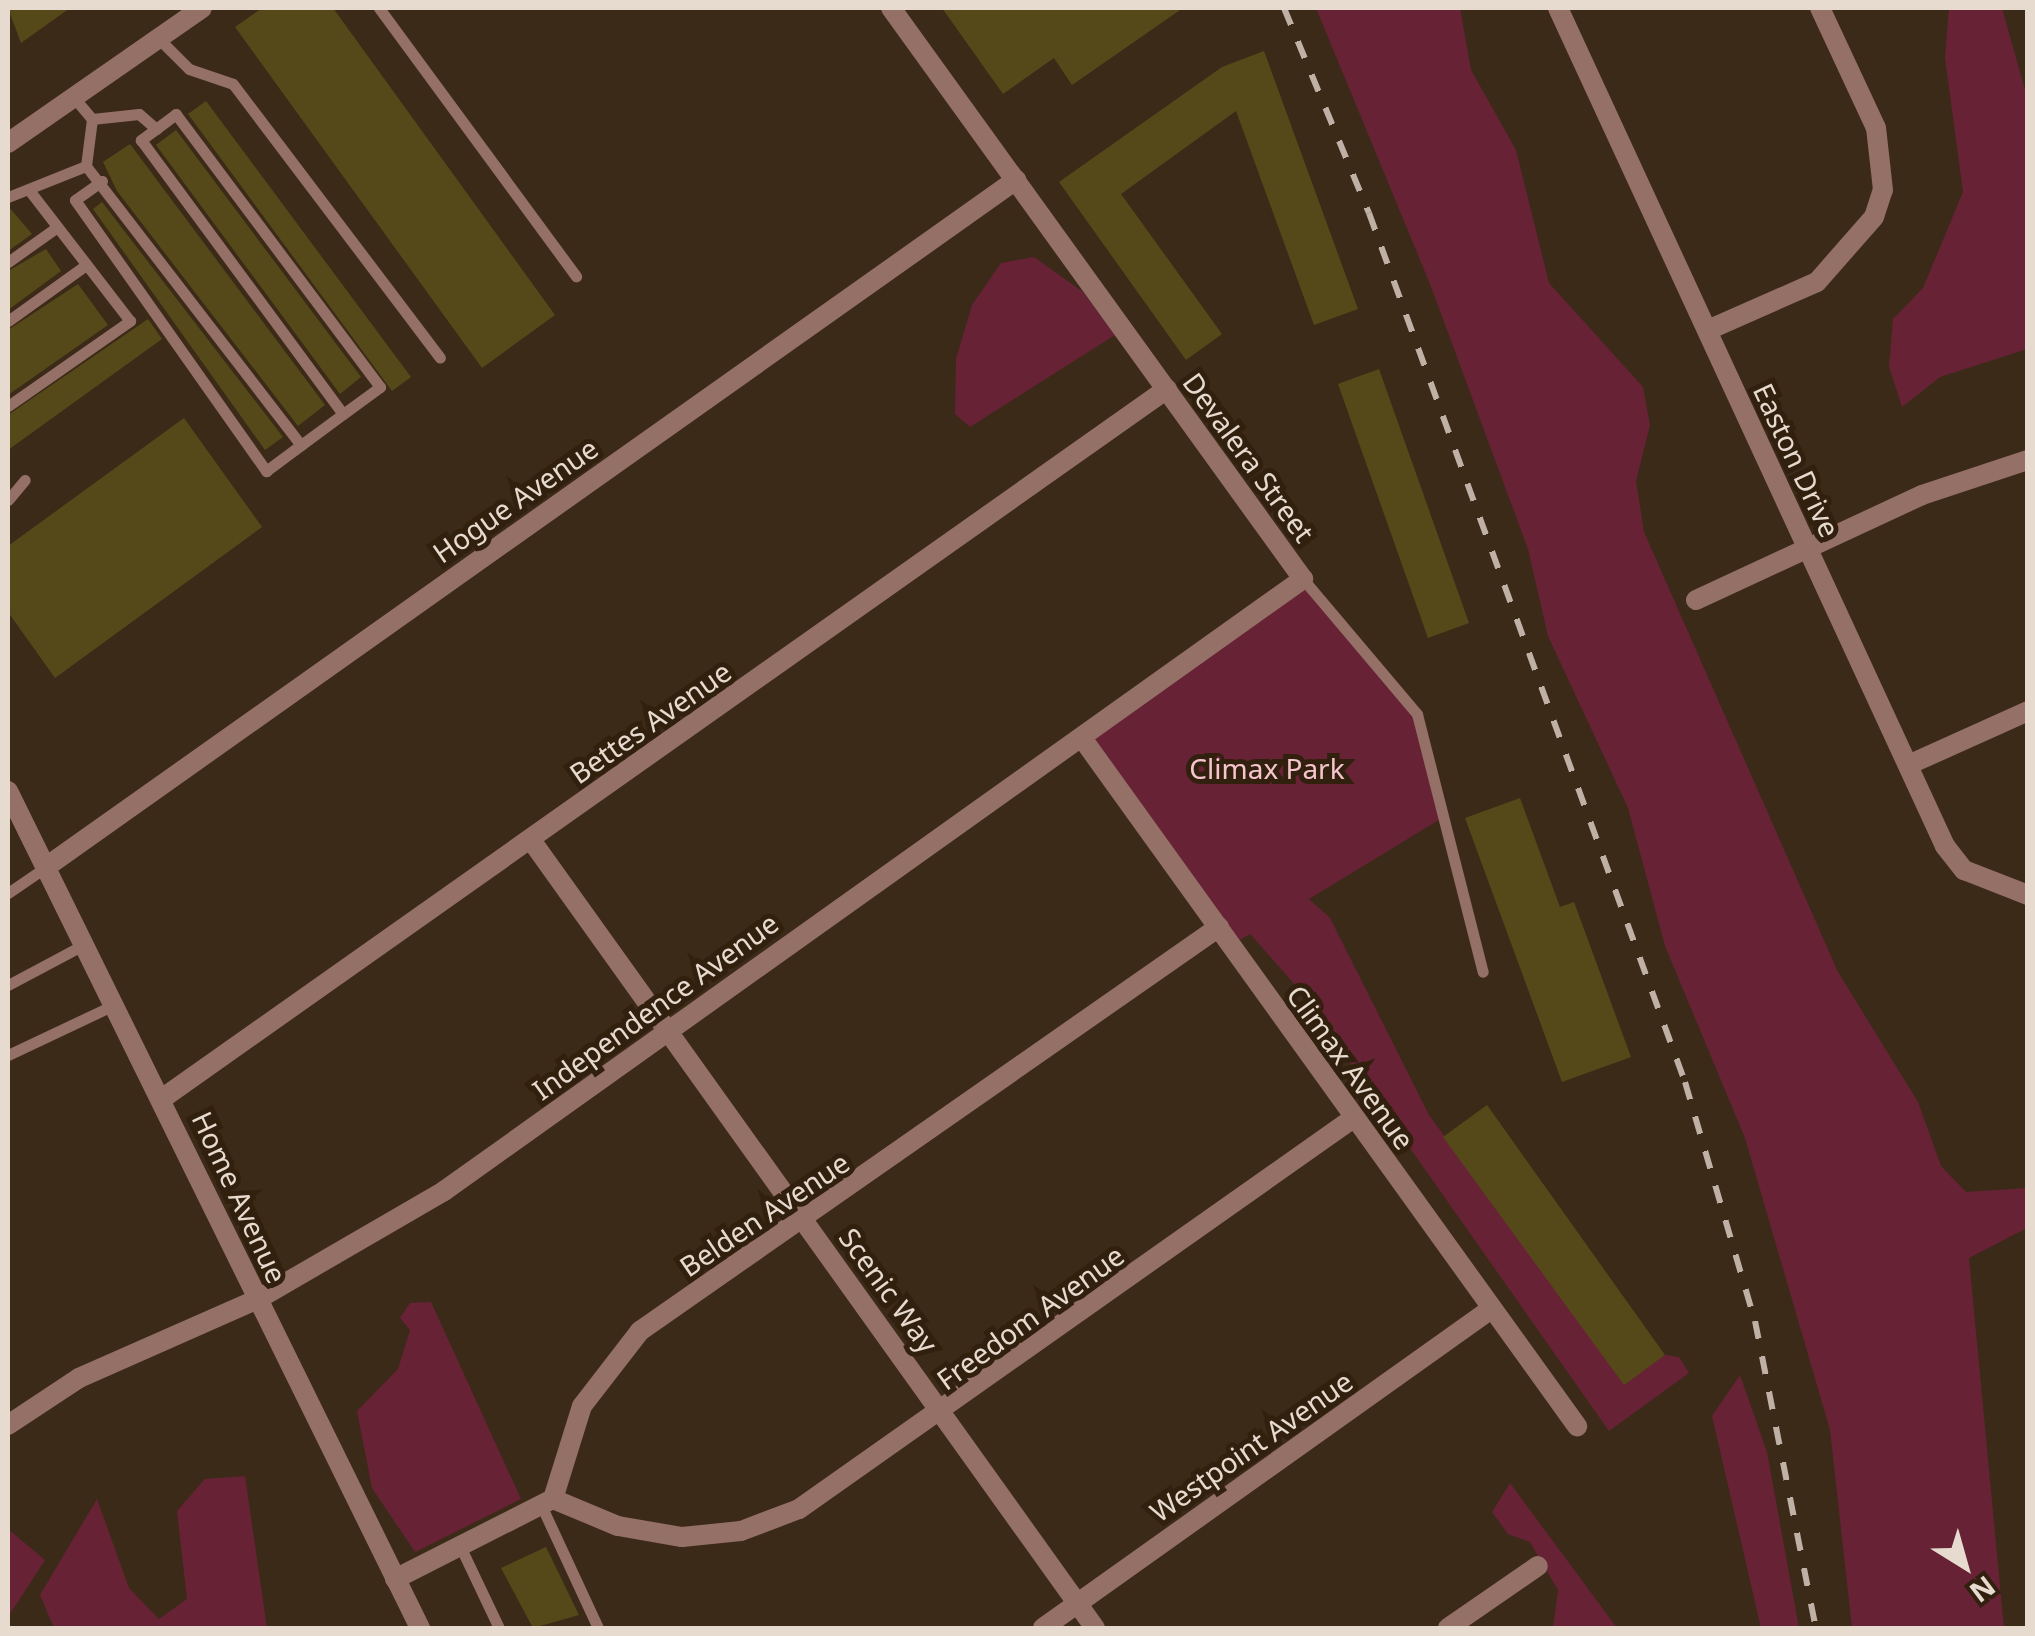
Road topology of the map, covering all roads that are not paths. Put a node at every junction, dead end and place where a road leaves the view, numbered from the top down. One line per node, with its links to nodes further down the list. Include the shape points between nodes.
1 (379, 8): 19 (lane)
2 (891, 8): 12 (street, Devalera Street)
3 (1558, 8): 21 (street, Easton Drive)
4 (1820, 8): 21 (street, via 1876,128 1883,190 1874,217 1816,282)
5 (190, 11): 6 (street)
6 (159, 39): 7 (street); 22 (lane, via 189,68 233,84)
7 (76, 100): 8 (lane); 10 (street)
8 (92, 119): 9 (lane, via 139,114); 11 (lane)
9 (156, 130): 25 (lane, via 141,140); 25 (lane, via 176,114 380,387)
10 (8, 144)
11 (86, 166): 13 (lane); 14 (lane)
12 (1016, 180): 23 (street, Devalera Street); 38 (street, Hogue Avenue)
13 (102, 181): 26 (lane); 26 (lane, via 75,200 266,470)
14 (29, 190): 15 (lane); 16 (lane)
15 (8, 197)
16 (57, 227): 17 (lane); 18 (lane)
17 (8, 262)
18 (86, 265): 20 (lane); 24 (lane, via 130,322)
19 (576, 276)
20 (8, 321)
21 (1708, 330): 30 (street, Easton Drive)
22 (440, 358)
23 (1166, 389): 31 (street, Devalera Street); 37 (street, Bettes Avenue)
24 (8, 406)
25 (343, 414): 26 (lane)
26 (301, 445)
27 (2028, 460): 30 (street)
28 (24, 480): 29 (lane)
29 (8, 500)
30 (1807, 548): 32 (street); 35 (street, Easton Drive)
31 (1303, 580): 34 (street, Independence Avenue); 43 (lane, Devalera Street, via 1417,714)
32 (1696, 600)
33 (2028, 711): 35 (street)
34 (1082, 738): 41 (street, Climax Avenue); 46 (street, Independence Avenue)
35 (1908, 765): 40 (street, Easton Drive, via 1953,859)
36 (8, 790): 38 (street, Home Avenue)
37 (531, 840): 46 (street, Scenic Way); 48 (street, Bettes Avenue)
38 (46, 867): 39 (lane); 42 (street, Home Avenue)
39 (8, 893)
40 (2028, 895)
41 (1219, 927): 49 (street, Climax Avenue); 50 (street, Belden Avenue)
42 (85, 944): 44 (lane); 45 (street, Home Avenue)
43 (1483, 972)
44 (8, 984)
45 (116, 1004): 47 (lane); 48 (street, Home Avenue)
46 (670, 1032): 50 (street, Scenic Way); 51 (street, Independence Avenue, via 392,1225)
47 (8, 1055)
48 (163, 1098): 51 (street, Home Avenue)
49 (1352, 1119): 52 (street, Climax Avenue); 53 (street, Freedom Avenue)
50 (806, 1222): 53 (street, Scenic Way); 56 (street, Belden Avenue, via 618,1352 582,1406)
51 (258, 1299): 54 (street, Independence Avenue, via 79,1378); 59 (street, Home Avenue)
52 (1491, 1309): 55 (street, Climax Avenue); 60 (street, Westpoint Avenue)
53 (944, 1414): 56 (street, Freedom Avenue, via 800,1509 741,1531 640,1532); 60 (street, Scenic Way)
54 (8, 1426)
55 (1577, 1426)
56 (547, 1501): 57 (street); 63 (lane)
57 (460, 1546): 59 (street); 62 (lane)
58 (1538, 1566): 66 (street)
59 (396, 1579): 61 (street, Home Avenue)
60 (1078, 1605): 64 (street, Westpoint Avenue); 65 (street, Scenic Way)
61 (420, 1628)
62 (499, 1628)
63 (598, 1628)
64 (1043, 1628)
65 (1094, 1628)
66 (1448, 1628)

